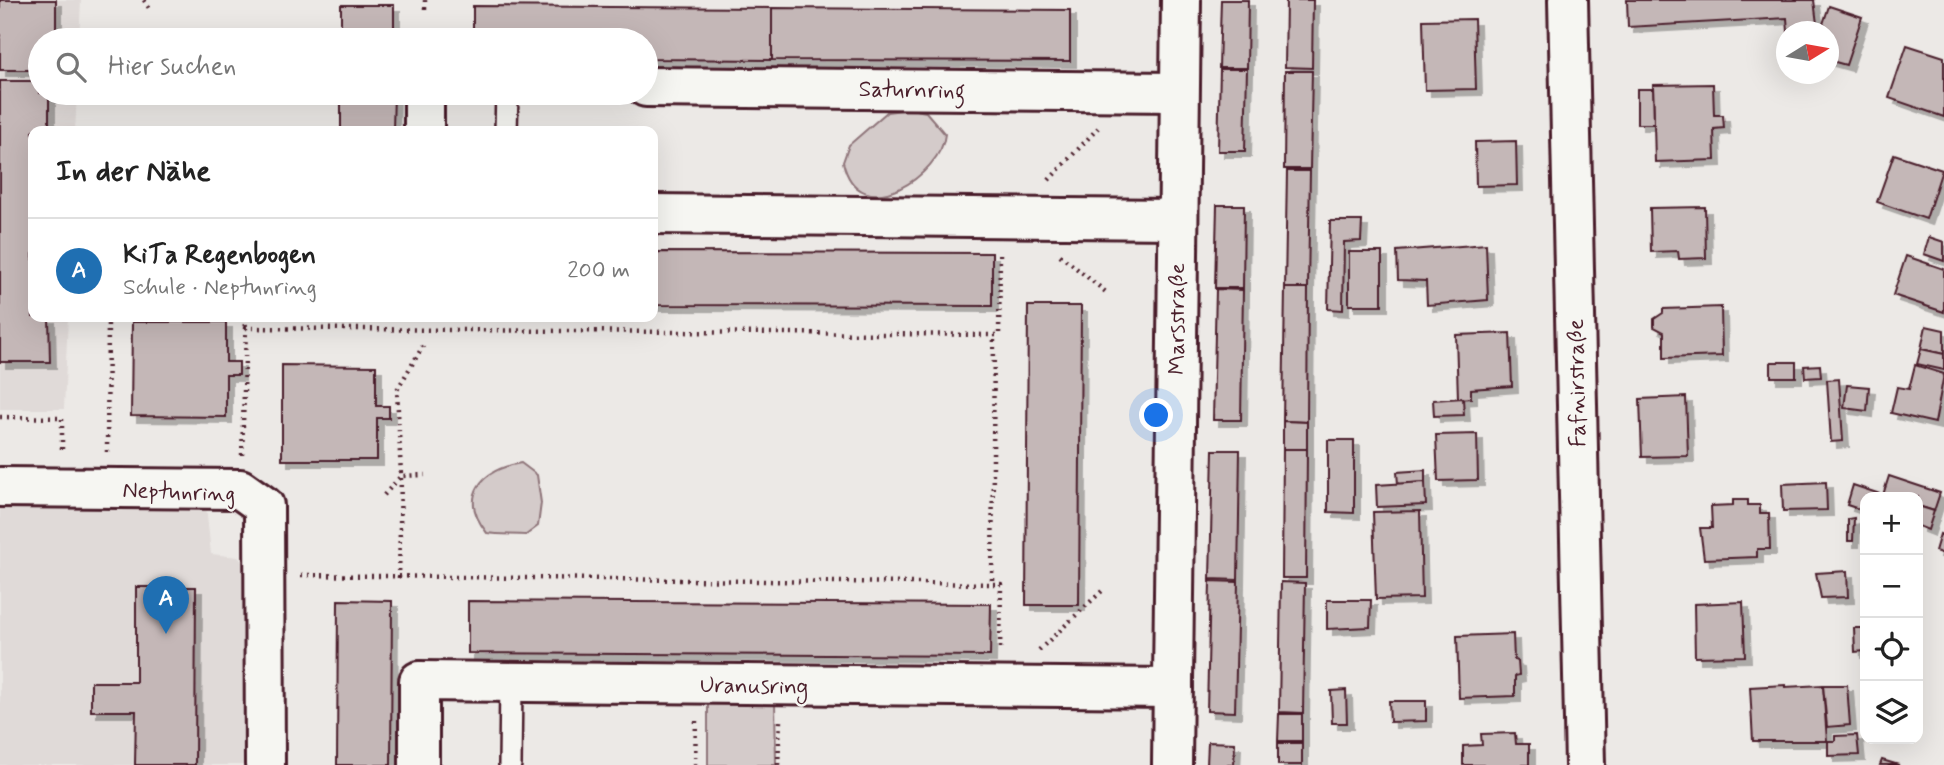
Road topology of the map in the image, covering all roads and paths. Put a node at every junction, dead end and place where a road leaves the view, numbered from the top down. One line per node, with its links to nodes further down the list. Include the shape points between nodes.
1 (144, 0): 5 (path)
2 (425, 0): 6 (path)
3 (1181, 0): 8 (street, Marsstraße)
4 (1567, 0): 45 (street, Fafnirstraße)
5 (149, 8)
6 (425, 9)
7 (658, 87): 8 (street, Saturnring)
8 (1179, 92): 16 (street, Marsstraße)
9 (424, 105): 11 (street)
10 (507, 105): 12 (lane)
11 (424, 126)
12 (506, 126)
13 (1099, 127): 15 (path)
14 (658, 214): 15 (street)
15 (1007, 218): 16 (street); 20 (path, via 999,335)
16 (1177, 219): 38 (street, Marsstraße)
17 (108, 322): 27 (path)
18 (245, 322): 19 (path)
19 (246, 328): 20 (path); 28 (path)
20 (994, 335): 32 (path)
21 (423, 346): 23 (path, via 397,390)
22 (0, 417): 26 (path, via 62,418)
23 (401, 475): 24 (path); 29 (path); 31 (path)
24 (425, 475)
25 (0, 487): 26 (street, Neptunring)
26 (62, 488): 27 (street, Neptunring)
27 (106, 488): 28 (street, Neptunring)
28 (240, 489): 30 (street, Neptunring, via 264,506)
29 (384, 495)
30 (265, 575): 31 (path); 39 (street, Neptunring)
31 (399, 578): 32 (path)
32 (992, 584): 37 (path, via 1001,584)
33 (1104, 589): 37 (path)
34 (511, 682): 35 (street, Uranusring); 40 (street, Uranusring, via 419,681); 41 (lane)
35 (696, 684): 36 (street, Uranusring); 42 (path)
36 (782, 685): 37 (street, Uranusring); 43 (path)
37 (1000, 687): 38 (street, Uranusring)
38 (1173, 688): 44 (street, Marsstraße)
39 (265, 765)
40 (419, 765)
41 (510, 765)
42 (695, 765)
43 (778, 765)
44 (1172, 765)
45 (1585, 765)

